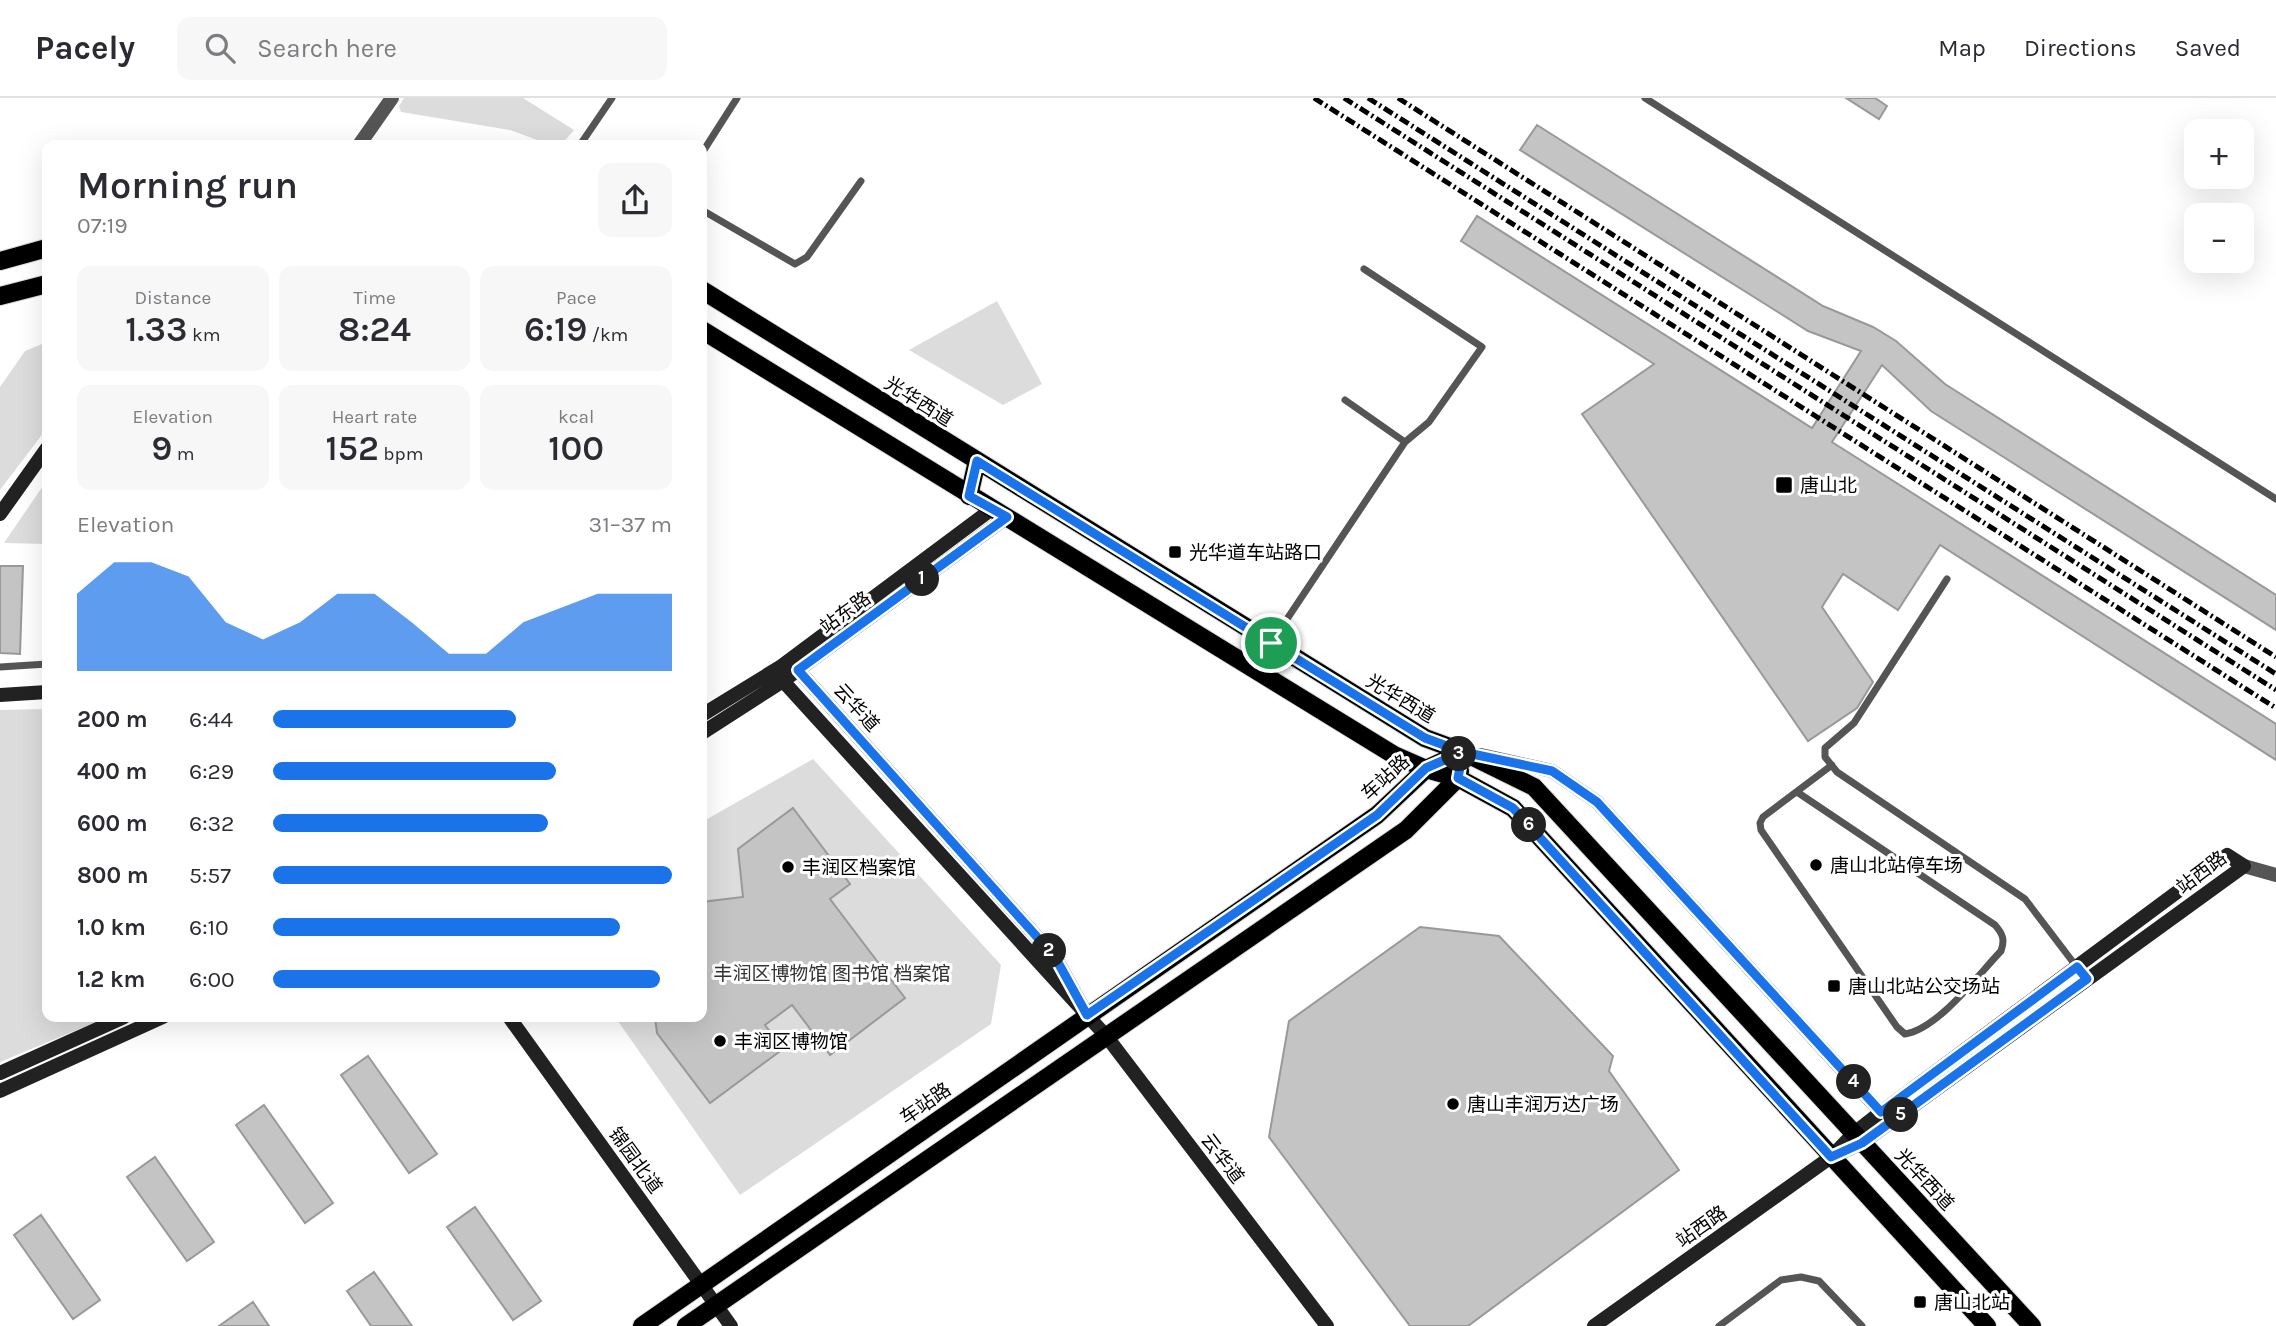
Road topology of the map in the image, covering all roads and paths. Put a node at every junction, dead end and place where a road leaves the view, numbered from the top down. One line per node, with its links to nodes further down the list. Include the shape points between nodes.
1 (392, 98): 5 (street)
2 (612, 98): 6 (lane)
3 (737, 98): 7 (lane)
4 (1646, 98): 22 (lane)
5 (363, 140)
6 (583, 140)
7 (707, 145)
8 (861, 181): 9 (lane, via 807,257 795,264)
9 (707, 213)
10 (42, 250): 11 (main road)
11 (0, 261)
12 (1364, 270): 18 (lane, via 1482,346 1429,422)
13 (42, 286): 15 (main road)
14 (707, 293): 20 (main road, 光华西道)
15 (0, 296)
16 (707, 333): 21 (main road)
17 (1345, 400): 18 (lane)
18 (1405, 442): 26 (lane)
19 (42, 455): 24 (street)
20 (977, 461): 21 (main road); 26 (main road, 光华西道)
21 (969, 496): 23 (main road)
22 (2276, 499)
23 (999, 513): 29 (street, 站东路); 30 (street, 站东路); 37 (main road, via 1394,755)
24 (0, 514)
25 (1947, 579): 36 (lane, via 1854,723 1825,748)
26 (1271, 643): 35 (main road, 光华西道, via 1425,738)
27 (42, 664): 28 (lane)
28 (0, 667)
29 (798, 670): 30 (street); 44 (street, 云华道, via 1055,957)
30 (781, 674): 33 (street, 站东路); 34 (street, 站东路); 44 (street, 云华道)
31 (42, 692): 32 (street)
32 (0, 695)
33 (707, 712)
34 (707, 729)
35 (1463, 752): 37 (main road, 车站路); 38 (main road); 51 (street, via 1552,771 1597,802); 52 (main road, 光华西道, via 1534,787)
36 (1832, 765): 39 (lane); 42 (lane, via 2025,899)
37 (1426, 768): 38 (main road); 44 (main road, 车站路, via 1377,815)
38 (1458, 778): 48 (main road, via 1406,830); 53 (main road, via 1513,808)
39 (1797, 792): 39 (lane, via 2002,932 2001,951 1944,1010 1915,1032 1905,1034 1897,1027 1761,830 1763,817)
40 (2244, 866): 41 (street); 42 (street, 站西路, via 2227,855); 43 (street, 站西路)
41 (2276, 875)
42 (2077, 967): 43 (street); 51 (street, 站西路)
43 (2087, 979): 51 (street, 站西路)
44 (1087, 1015): 48 (street, 云华道); 54 (main road, 车站路)
45 (113, 1022): 49 (street)
46 (152, 1022): 50 (street)
47 (513, 1022): 54 (street, 锦园北道)
48 (1107, 1037): 55 (main road); 59 (street, 云华道)
49 (0, 1073)
50 (0, 1091)
51 (1886, 1117): 52 (street, 站西路)
52 (1858, 1139): 53 (street, 站西路); 64 (main road, 光华西道)
53 (1831, 1157): 60 (street, 站西路); 63 (main road)
54 (701, 1285): 55 (street, 锦园北道); 56 (main road, 车站路)
55 (716, 1305): 57 (main road); 58 (street, 锦园北道)
56 (642, 1326)
57 (686, 1326)
58 (731, 1326)
59 (1327, 1326)
60 (1594, 1326)
61 (1719, 1326): 62 (lane, via 1782,1280 1801,1277 1819,1281)
62 (1862, 1326)
63 (1987, 1326)
64 (2032, 1326)

